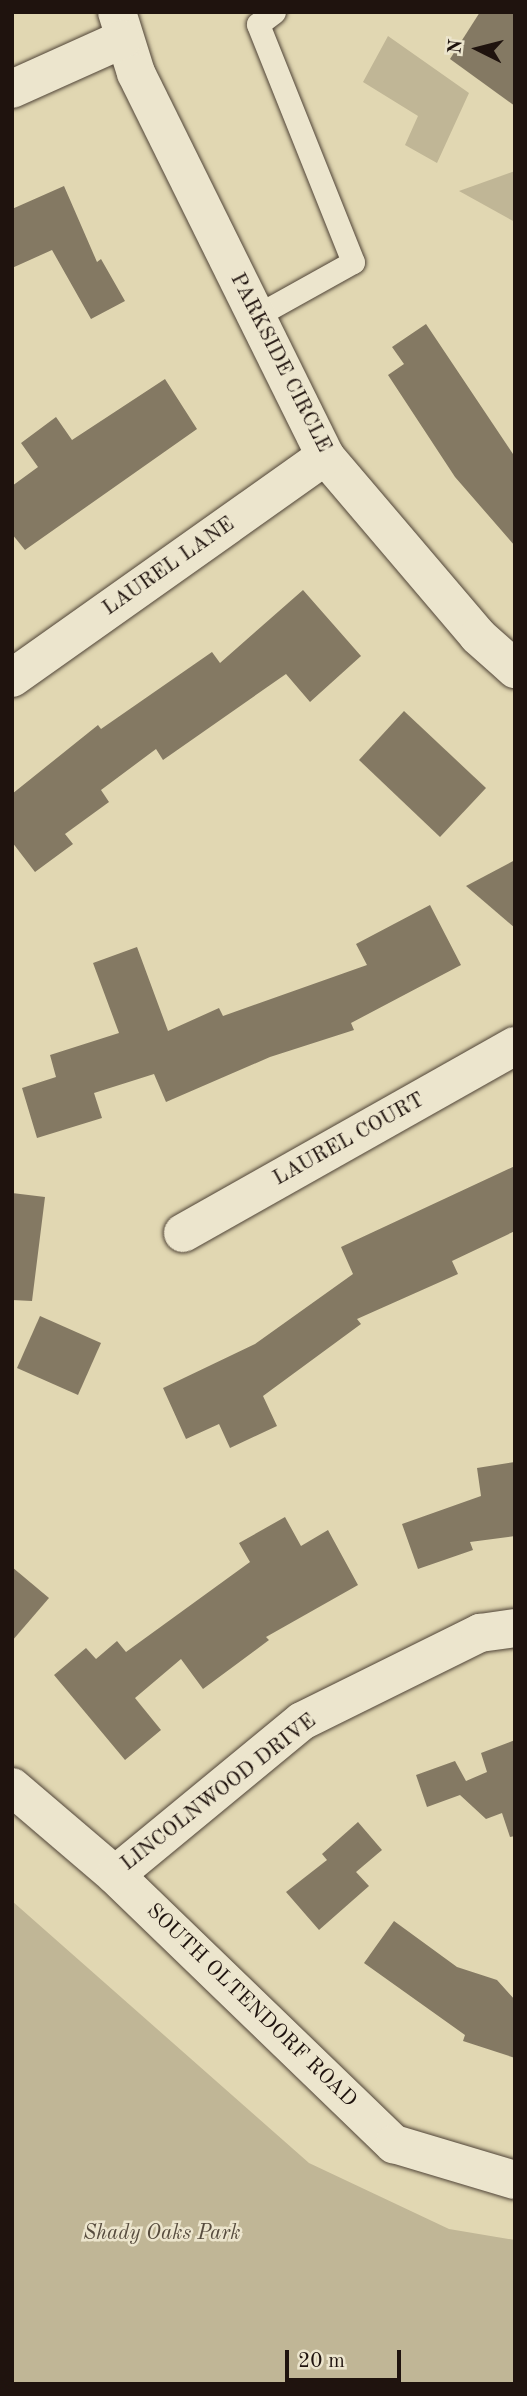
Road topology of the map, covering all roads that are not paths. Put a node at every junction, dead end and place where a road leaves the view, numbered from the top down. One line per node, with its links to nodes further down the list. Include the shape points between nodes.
1 (262, 16): 4 (lane, via 353,262)
2 (120, 26): 3 (street); 4 (street, PARKSIDE CIRCLE, via 136,74)
3 (12, 89)
4 (256, 316): 5 (street, PARKSIDE CIRCLE)
5 (325, 456): 6 (street, PARKSIDE CIRCLE, via 478,636); 7 (street, LAUREL LANE)
6 (515, 669)
7 (12, 678)
8 (515, 1046): 9 (street, LAUREL COURT)
9 (183, 1233)
10 (515, 1628): 12 (street, LINCOLNWOOD DRIVE, via 480,1633 302,1721)
11 (12, 1787): 12 (street, SOUTH OLTENDORF ROAD)
12 (115, 1875): 13 (street, SOUTH OLTENDORF ROAD, via 394,2144)
13 (515, 2180)

